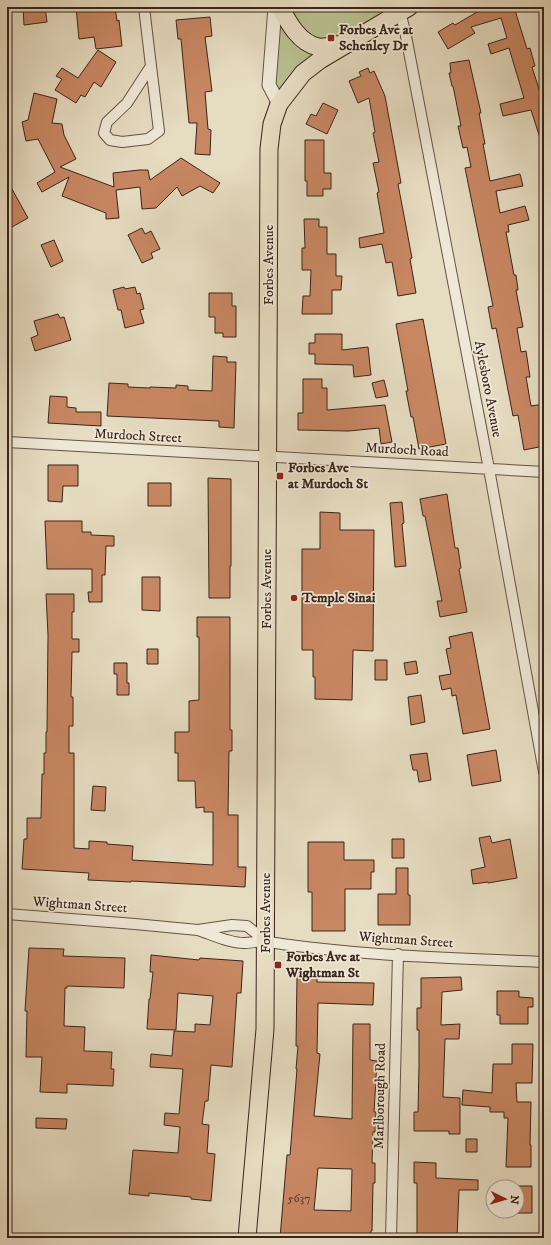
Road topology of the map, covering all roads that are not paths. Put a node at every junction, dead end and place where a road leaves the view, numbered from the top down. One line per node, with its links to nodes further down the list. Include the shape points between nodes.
1 (144, 7): 6 (street)
2 (276, 7): 7 (street, via 269,85)
3 (280, 7): 5 (main road, via 292,29 305,41 318,47)
4 (404, 10): 5 (main road, Forbes Avenue); 10 (street, Aylesboro Avenue, via 405,31)
5 (349, 43): 7 (main road, Forbes Avenue, via 303,73)
6 (151, 66): 6 (street, via 127,103 107,122 104,133 110,140 122,142 148,139 159,131)
7 (279, 104): 9 (main road, Forbes Avenue, via 272,124 269,149)
8 (7, 442): 9 (street, Murdoch Street)
9 (268, 456): 10 (street, Murdoch Road); 15 (main road, Forbes Avenue)
10 (489, 469): 11 (street, Murdoch Road); 12 (street, Aylesboro Avenue)
11 (544, 472)
12 (544, 772)
13 (7, 914): 14 (street, Wightman Street)
14 (198, 930): 15 (street, Wightman Street, via 228,941); 15 (street, Wightman Street, via 232,925 247,926)
15 (266, 941): 16 (street, Wightman Street, via 295,946); 18 (main road, Forbes Avenue, via 265,1029)
16 (398, 954): 17 (street, Wightman Street); 19 (street, Marlborough Road)
17 (544, 962)
18 (247, 1238)
19 (391, 1238)

